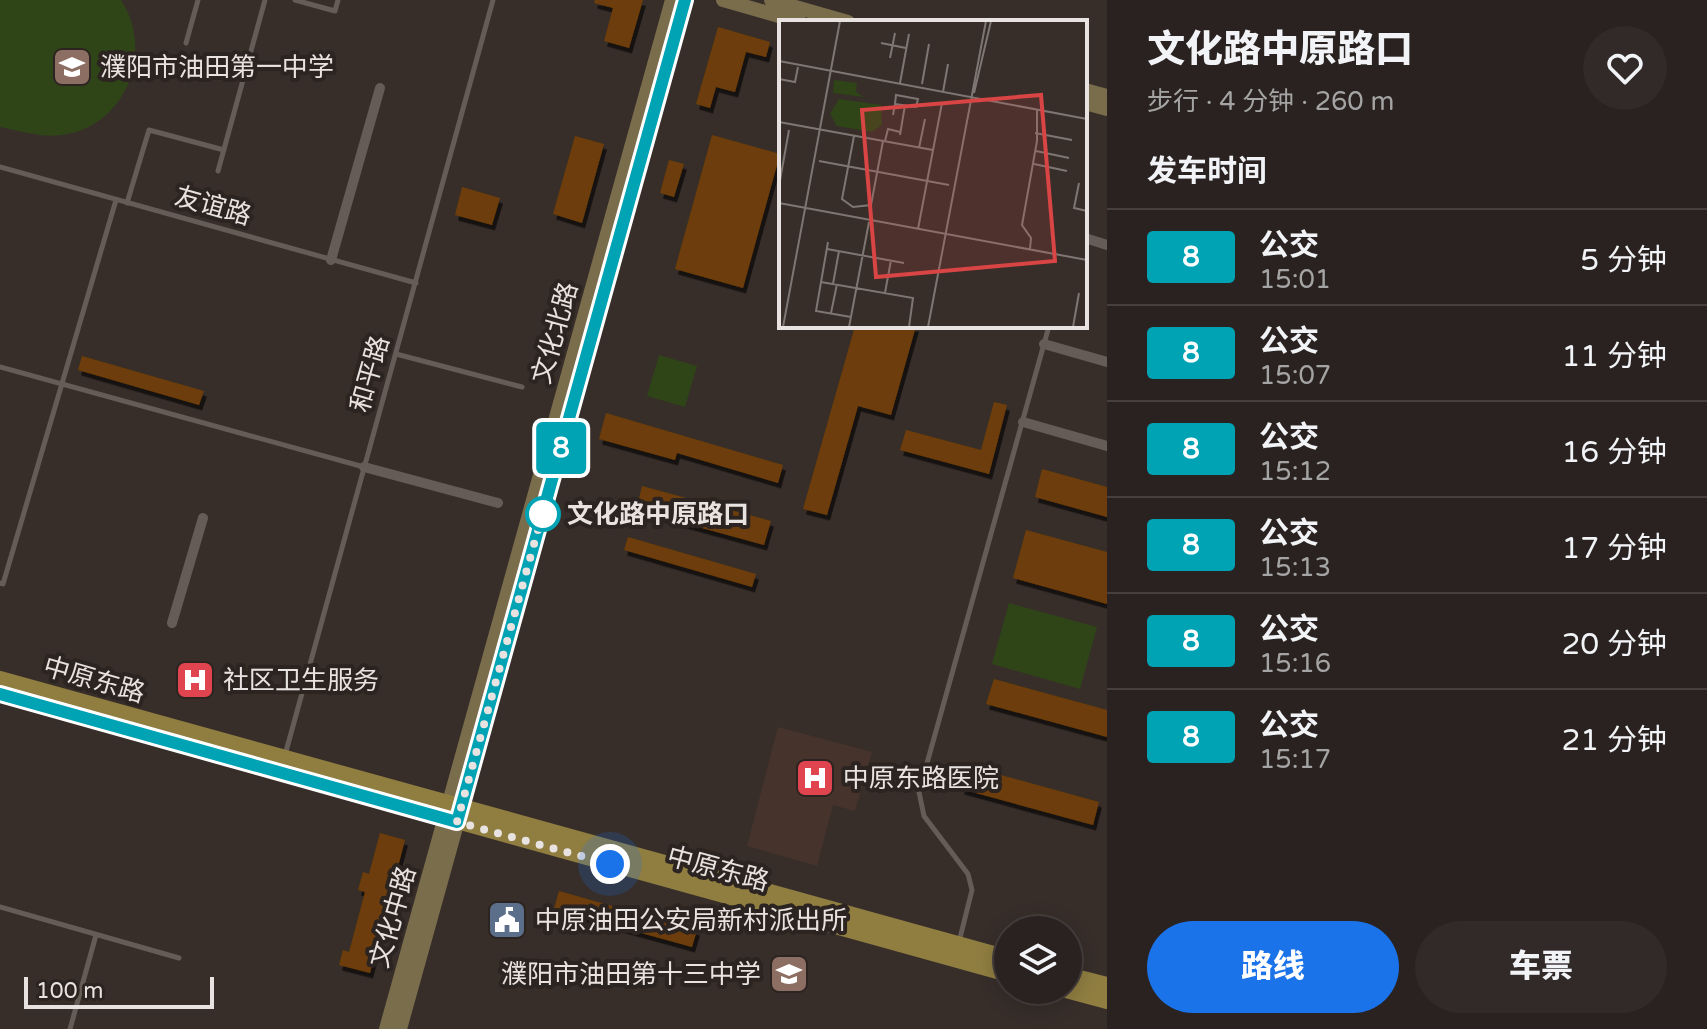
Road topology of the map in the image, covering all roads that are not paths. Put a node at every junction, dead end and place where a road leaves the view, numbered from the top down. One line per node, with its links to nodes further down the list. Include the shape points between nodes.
1 (198, 0): 12 (lane)
2 (265, 0): 18 (lane)
3 (295, 0): 4 (lane, via 335,11)
4 (338, 0)
5 (493, 0): 26 (lane, 和平路)
6 (672, 0): 44 (street, 文化北路)
7 (686, 0): 44 (street, 文化北路)
8 (723, 0): 10 (street)
9 (771, 0): 11 (street)
10 (793, 20)
11 (841, 20)
12 (186, 43)
13 (380, 88): 25 (street)
14 (1087, 91): 15 (street)
15 (1107, 96)
16 (1087, 104): 17 (street)
17 (1107, 109)
18 (224, 150): 20 (lane); 22 (lane, via 149,130)
19 (0, 167): 21 (lane, 友谊路)
20 (218, 171)
21 (116, 200): 22 (lane, 友谊路); 32 (lane)
22 (127, 203): 25 (lane, 友谊路)
23 (1087, 239): 24 (street)
24 (1107, 245)
25 (331, 260): 26 (lane, 友谊路)
26 (416, 283): 29 (lane, 和平路)
27 (1048, 328): 28 (lane)
28 (1044, 344): 30 (street); 34 (lane)
29 (396, 354): 33 (lane); 36 (lane, 和平路)
30 (1107, 362)
31 (0, 367): 32 (lane)
32 (61, 384): 36 (lane); 39 (lane)
33 (522, 387)
34 (1023, 422): 35 (street); 47 (lane, via 919,792 924,816 962,865 972,890)
35 (1107, 446)
36 (364, 467): 37 (street); 43 (lane, 和平路)
37 (498, 503)
38 (203, 518): 40 (street)
39 (0, 583)
40 (172, 623)
41 (0, 679): 43 (main road, 中原东路)
42 (0, 694): 44 (main road, 中原东路)
43 (284, 758): 44 (main road, 中原东路)
44 (453, 813): 47 (main road, 中原东路); 50 (main road, 中原东路); 56 (street, 文化中路); 57 (street, 文化中路)
45 (0, 907): 46 (lane)
46 (96, 935): 49 (lane); 55 (lane)
47 (958, 944): 48 (main road, 中原东路)
48 (994, 954)
49 (179, 958)
50 (994, 970)
51 (1082, 979): 52 (main road)
52 (1107, 985)
53 (1082, 994): 54 (main road)
54 (1107, 1001)
55 (70, 1029)
56 (386, 1029)
57 (400, 1029)

